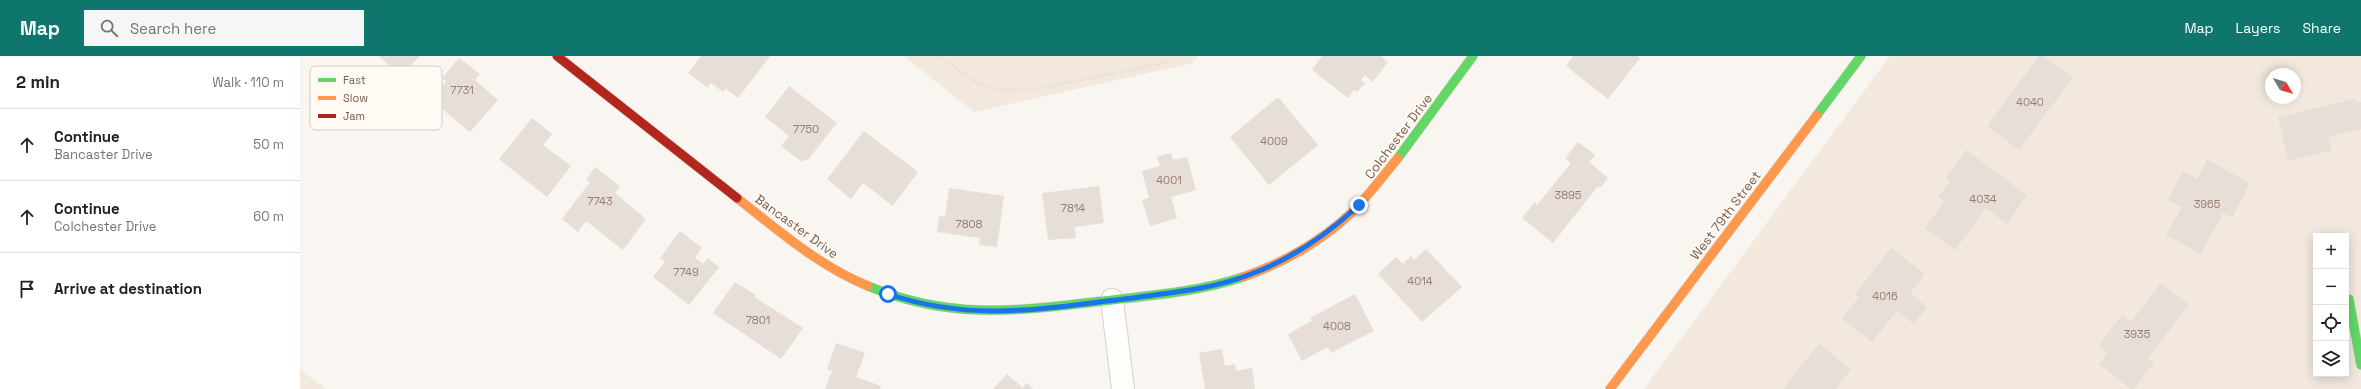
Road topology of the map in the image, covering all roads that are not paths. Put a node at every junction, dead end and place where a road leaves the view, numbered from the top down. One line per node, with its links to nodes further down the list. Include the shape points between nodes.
1 (557, 56): 5 (street, Bancaster Drive, via 805,251 857,282 901,298 955,310 1022,311)
2 (1474, 56): 5 (street, Colchester Drive, via 1377,186 1340,223 1308,246 1274,265 1224,283 1172,293)
3 (1861, 56): 8 (street, West 79th Street)
4 (2349, 299): 6 (street)
5 (1112, 300): 7 (street)
6 (2361, 365)
7 (1123, 389)
8 (1610, 389)

